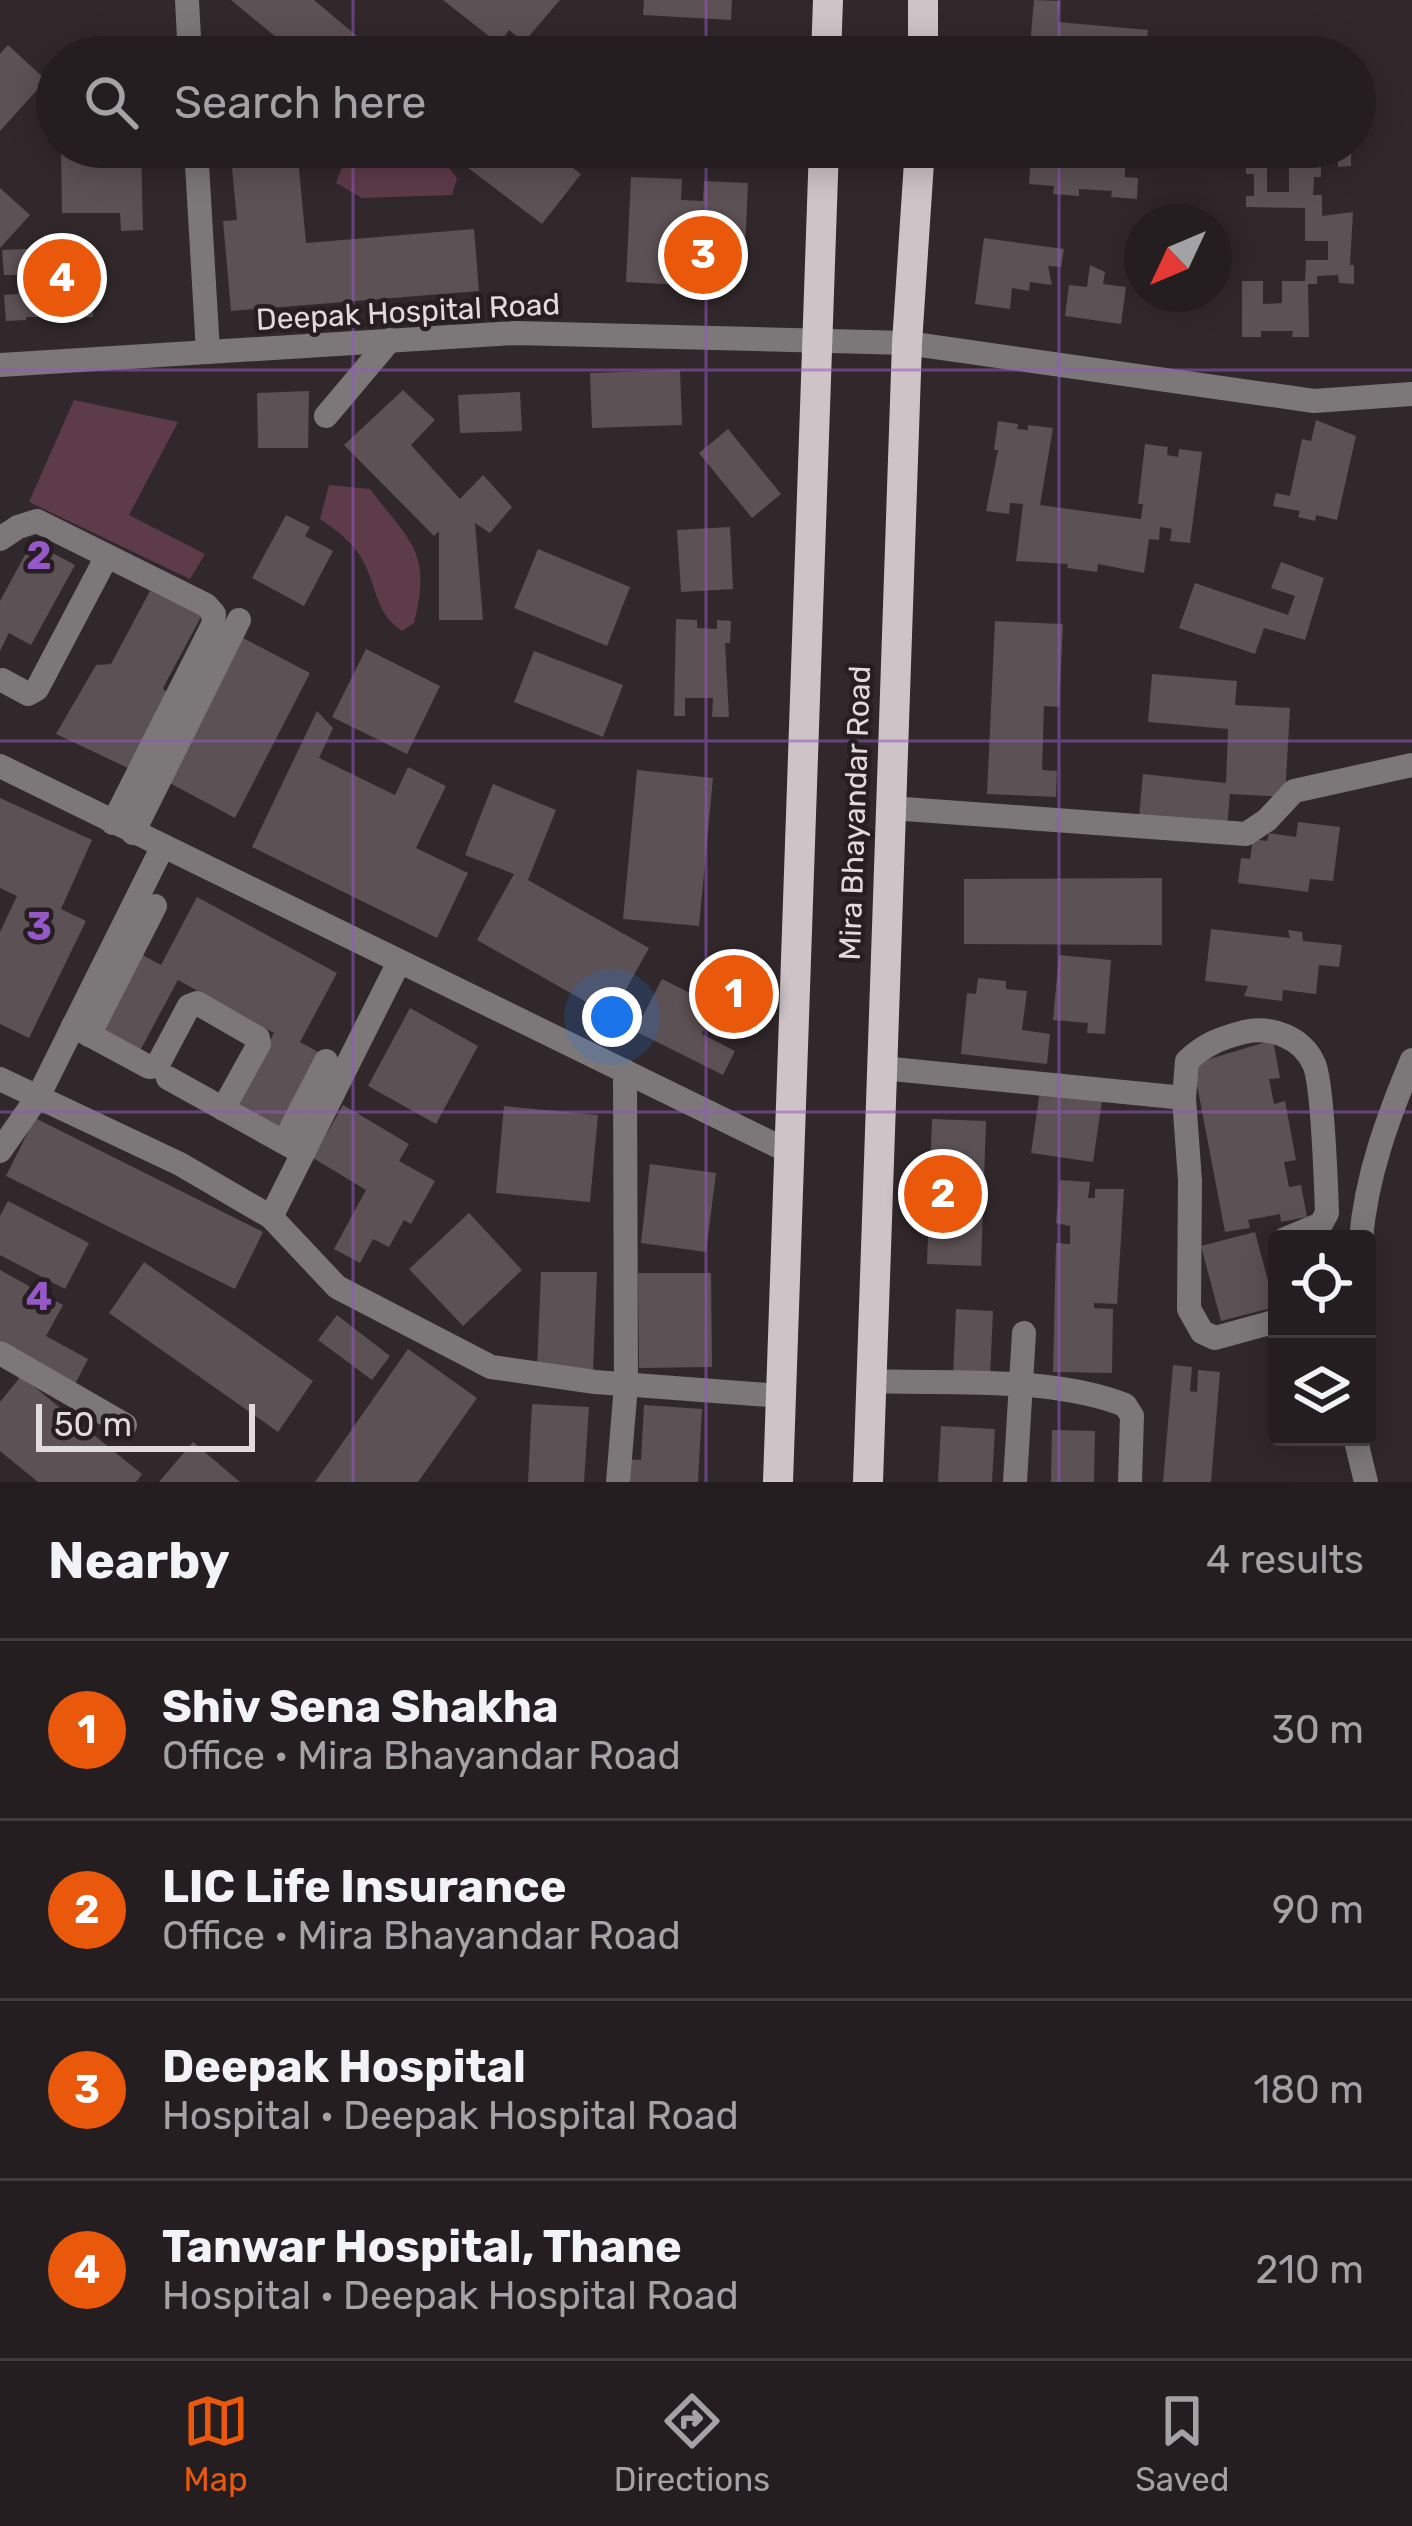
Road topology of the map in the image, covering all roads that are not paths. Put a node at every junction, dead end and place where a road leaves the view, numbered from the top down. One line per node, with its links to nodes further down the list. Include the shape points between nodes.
1 (828, 0): 5 (main road)
2 (923, 0): 6 (main road)
3 (185, 3): 4 (street)
4 (188, 36)
5 (827, 36)
6 (923, 36)
7 (197, 168): 13 (street)
8 (823, 168): 11 (main road, Mira Bhayandar Road)
9 (919, 168): 12 (main road, Mira Bhayandar Road)
10 (390, 340): 11 (street, Deepak Hospital Road, via 515,333); 13 (street, Deepak Hospital Road); 16 (street)
11 (819, 340): 12 (street, Deepak Hospital Road); 40 (main road, Mira Bhayandar Road)
12 (908, 343): 15 (street, Deepak Hospital Road, via 1314,401); 23 (main road, Mira Bhayandar Road)
13 (208, 352): 14 (street, Deepak Hospital Road)
14 (0, 365)
15 (1412, 394)
16 (326, 416)
17 (0, 538): 18 (street, via 37,521)
18 (107, 556): 20 (street, via 37,688 28,694); 24 (street, via 214,614)
19 (239, 620): 24 (street)
20 (2, 680)
21 (1412, 765): 23 (street, via 1294,791 1246,834)
22 (0, 766): 24 (street)
23 (891, 808): 31 (main road, Mira Bhayandar Road)
24 (123, 828): 25 (street)
25 (163, 846): 27 (street); 28 (street)
26 (154, 906): 28 (street)
27 (399, 962): 32 (street); 38 (street)
28 (81, 1030): 35 (street); 37 (street, via 157,1066 197,1004 259,1044)
29 (1412, 1060): 43 (street, via 1388,1118)
30 (326, 1061): 38 (street)
31 (882, 1068): 36 (street); 47 (main road, Mira Bhayandar Road)
32 (625, 1071): 40 (street); 48 (street)
33 (168, 1078): 37 (street)
34 (0, 1079): 35 (street)
35 (39, 1095): 39 (street); 41 (street)
36 (1184, 1098): 42 (street, via 1187,1061 1213,1040 1262,1028 1300,1046 1315,1066 1327,1213); 44 (street, via 1189,1309 1215,1338)
37 (223, 1109): 38 (street)
38 (294, 1148): 41 (street)
39 (0, 1150)
40 (792, 1154): 50 (main road, Mira Bhayandar Road)
41 (271, 1217): 48 (street, via 338,1287 491,1367)
42 (1307, 1230)
43 (1361, 1230)
44 (1268, 1323)
45 (1024, 1333): 49 (street)
46 (0, 1353): 51 (street)
47 (872, 1381): 49 (street); 55 (main road, Mira Bhayandar Road)
48 (626, 1385): 50 (street); 53 (street)
49 (1021, 1386): 56 (street); 57 (street, via 1125,1405 1132,1416)
50 (781, 1396): 54 (main road, Mira Bhayandar Road)
51 (125, 1425)
52 (1357, 1446): 58 (street)
53 (618, 1482)
54 (778, 1482)
55 (868, 1482)
56 (1015, 1482)
57 (1130, 1482)
58 (1366, 1482)

